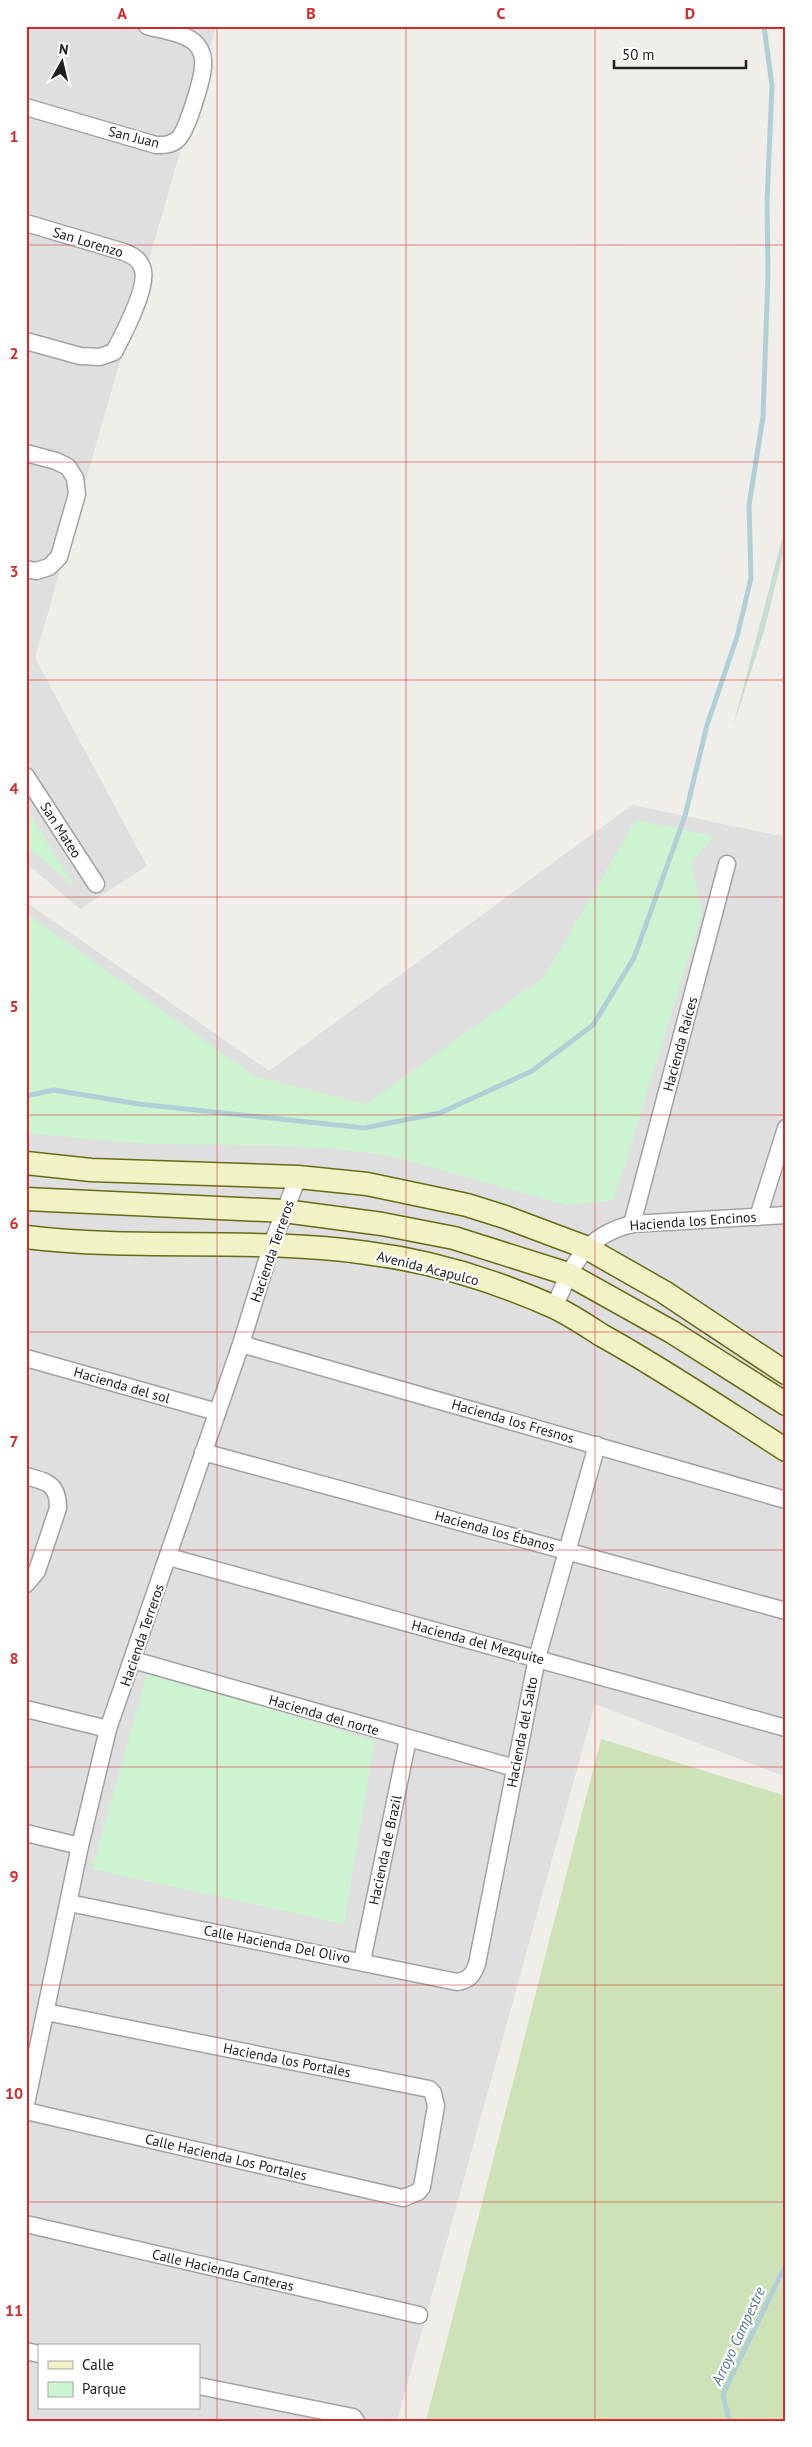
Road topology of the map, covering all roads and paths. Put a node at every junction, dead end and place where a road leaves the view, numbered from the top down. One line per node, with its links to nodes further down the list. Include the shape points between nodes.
1 (147, 26): 2 (street, San Juan, via 187,38 203,54 203,67 187,125 170,145 156,145)
2 (26, 107)
3 (26, 223): 4 (street, San Lorenzo, via 137,258 143,268 143,284 114,352 100,357 80,356)
4 (26, 341)
5 (26, 452): 6 (street, via 68,467 75,478 77,494 59,557 49,567 36,571)
6 (26, 569)
7 (26, 776): 9 (street, San Mateo)
8 (727, 864): 17 (street, Hacienda Raíces)
9 (96, 884)
10 (786, 1128): 16 (street)
11 (26, 1163): 12 (street, via 91,1170)
12 (298, 1177): 14 (street, Hacienda Terreros); 20 (street, via 367,1184 428,1195 505,1216)
13 (26, 1199): 14 (street)
14 (284, 1211): 19 (street, Hacienda Terreros); 21 (street, via 382,1224 454,1238)
15 (786, 1215): 16 (street, Hacienda los Encinos)
16 (758, 1217): 17 (street, Hacienda los Encinos)
17 (632, 1224): 20 (street, Hacienda los Encinos, via 602,1235)
18 (26, 1237): 19 (street, Avenida Acapulco, via 120,1243)
19 (272, 1244): 22 (street, Avenida Acapulco, via 367,1253 429,1265 501,1287); 23 (street, Hacienda Terreros)
20 (585, 1247): 21 (street, Hacienda los Encinos); 25 (street, via 664,1292)
21 (568, 1274): 22 (street, Hacienda los Encinos); 26 (street, via 672,1332)
22 (554, 1308): 29 (street, Avenida Acapulco, via 640,1356)
23 (241, 1344): 27 (street, Hacienda Terreros); 28 (street, Hacienda los Fresnos)
24 (26, 1358): 27 (street, Hacienda del sol)
25 (786, 1373)
26 (786, 1404)
27 (217, 1412): 30 (street, Hacienda Terreros)
28 (596, 1445): 32 (street, Hacienda los Fresnos); 33 (street, Hacienda del Salto)
29 (786, 1450)
30 (203, 1452): 33 (street, Hacienda los Ébanos); 34 (street, Hacienda Terreros)
31 (26, 1476): 35 (street, via 47,1482 58,1497 58,1508 37,1571)
32 (786, 1500)
33 (567, 1551): 36 (street, Hacienda los Ébanos); 37 (street, Hacienda del Salto)
34 (169, 1557): 37 (street, Hacienda del Mezquite); 38 (street, Hacienda Terreros)
35 (26, 1584)
36 (786, 1610)
37 (537, 1658): 40 (street, Hacienda del Mezquite); 43 (street, Hacienda del Salto)
38 (133, 1660): 41 (street, Hacienda Terreros); 42 (street, Hacienda del norte)
39 (26, 1708): 41 (street)
40 (786, 1728)
41 (108, 1729): 45 (street, Hacienda Terreros)
42 (408, 1739): 43 (street, Hacienda del norte); 47 (street, Hacienda de Brazil)
43 (515, 1768): 48 (street, Hacienda del Salto)
44 (26, 1834): 45 (street)
45 (80, 1846): 46 (street, Hacienda Terreros)
46 (68, 1902): 47 (street, Calle Hacienda Del Olivo); 49 (street, Hacienda Terreros)
47 (362, 1961): 48 (street, Calle Hacienda Del Olivo, via 457,1982 467,1980)
48 (477, 1964)
49 (46, 2012): 50 (street, Hacienda Terreros); 52 (street, Hacienda los Portales, via 429,2089 434,2093 436,2106)
50 (26, 2104)
51 (26, 2111): 52 (street, Calle Hacienda Los Portales, via 403,2198 418,2192)
52 (422, 2186)
53 (26, 2224): 54 (street, Calle Hacienda Canteras)
54 (419, 2315)
55 (200, 2386): 56 (street, via 353,2417)
56 (356, 2421)

